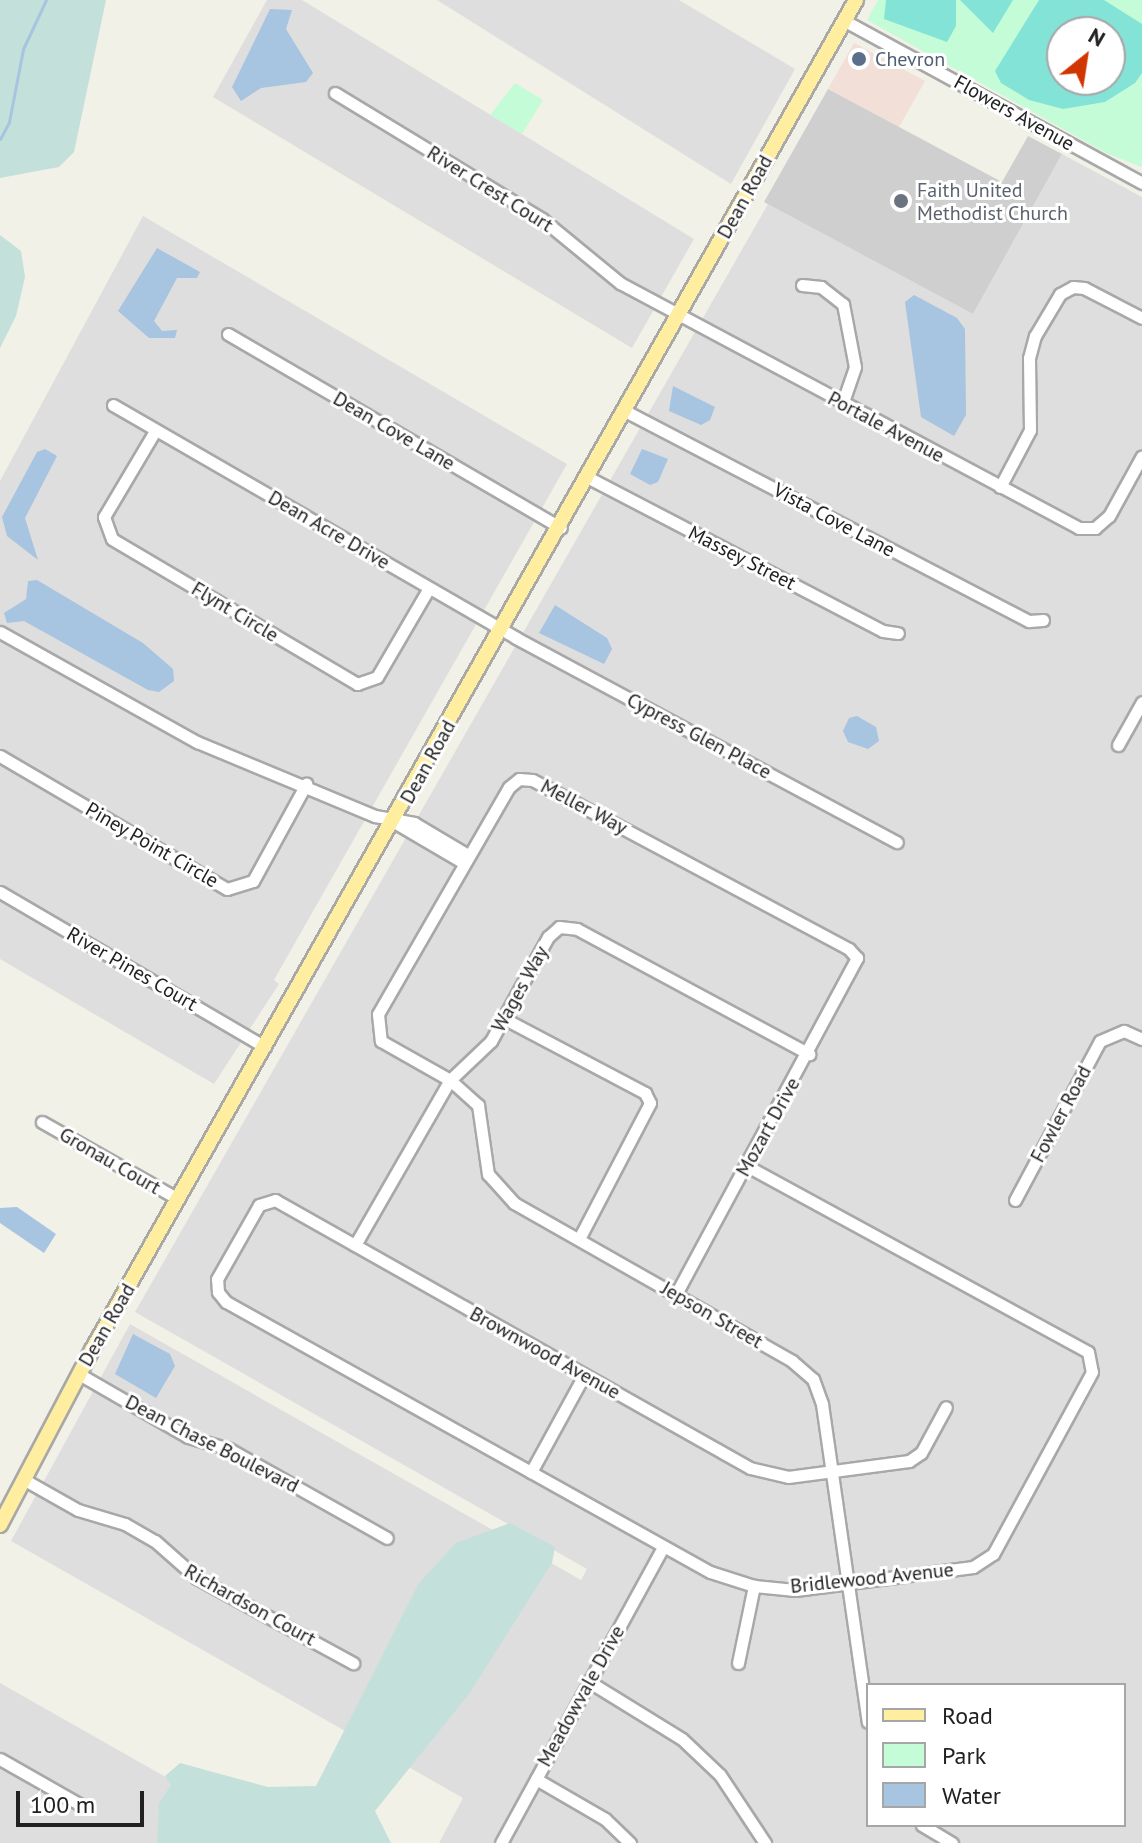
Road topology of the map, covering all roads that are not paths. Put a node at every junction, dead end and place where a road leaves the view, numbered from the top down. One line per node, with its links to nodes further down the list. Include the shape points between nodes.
1 (856, 0): 2 (main road, Dean Road)
2 (845, 21): 4 (street, Flowers Avenue); 6 (main road, Dean Road)
3 (335, 93): 6 (street, River Crest Court, via 542,219 596,266)
4 (1142, 183)
5 (802, 285): 9 (street, via 821,287 843,304 855,367)
6 (680, 318): 9 (street, Portale Avenue); 11 (main road, Dean Road)
7 (1142, 318): 15 (street, via 1084,288 1060,294 1035,336 1029,358 1030,430)
8 (228, 334): 16 (street, Dean Cove Lane)
9 (842, 404): 15 (street, Portale Avenue)
10 (113, 405): 12 (street, Dean Acre Drive)
11 (627, 412): 14 (main road, Dean Road); 18 (street, Vista Cove Lane, via 1029,621)
12 (155, 431): 17 (street, Dean Acre Drive); 17 (street, Flynt Circle, via 104,517 112,539 357,684 377,677)
13 (1142, 456): 15 (street, Portale Avenue, via 1109,516 1095,528 1079,528)
14 (589, 478): 16 (main road, Dean Road); 21 (street, Massey Street, via 883,631)
15 (1000, 487)
16 (561, 528): 19 (main road, Dean Road)
17 (429, 588): 19 (street, Dean Acre Drive)
18 (1043, 620)
19 (502, 630): 26 (main road, Dean Road); 27 (street, Cypress Glen Place)
20 (0, 632): 25 (street, via 197,742)
21 (898, 633)
22 (1142, 702): 23 (street)
23 (1118, 745)
24 (0, 756): 25 (street, Piney Point Circle, via 227,889 253,881)
25 (306, 784): 26 (street)
26 (394, 822): 28 (street, via 414,823); 34 (main road, Dean Road)
27 (897, 842)
28 (466, 859): 30 (street, Meller Way, via 509,787 519,779 532,780 849,949); 32 (street, Meller Way, via 378,1014)
29 (0, 892): 34 (street, River Pines Court)
30 (857, 958): 35 (street, Mozart Drive)
31 (503, 1018): 35 (street, Wages Way, via 548,937 559,927 577,929); 36 (street, Wages Way, via 491,1041); 42 (street, via 645,1093 650,1103)
32 (376, 1027): 36 (street, Jepson Street, via 381,1041)
33 (1142, 1039): 41 (street, Fowler Road, via 1113,1032 1095,1050)
34 (265, 1047): 39 (main road, Dean Road)
35 (809, 1054): 38 (street, Mozart Drive)
36 (450, 1080): 42 (street, Jepson Street, via 478,1105 488,1174 514,1203); 43 (street, Wages Way)
37 (42, 1122): 39 (street, Gronau Court)
38 (747, 1166): 44 (street, Mozart Drive); 54 (street, Bridlewood Avenue, via 1088,1352 1093,1364 993,1554 973,1567)
39 (178, 1199): 45 (main road, Dean Road)
40 (266, 1200): 43 (street, Brownwood Avenue); 48 (street, Bridlewood Avenue, via 217,1279 226,1302)
41 (1015, 1200)
42 (579, 1239): 44 (street, Jepson Street)
43 (355, 1245): 46 (street, Brownwood Avenue)
44 (676, 1294): 49 (street, Jepson Street, via 792,1361 813,1379)
45 (79, 1374): 50 (main road, Dean Road); 52 (street, Dean Chase Boulevard, via 188,1437 229,1449)
46 (584, 1375): 48 (street); 49 (street, Brownwood Avenue, via 750,1468 788,1477)
47 (946, 1407): 49 (street, Brownwood Avenue, via 921,1453 909,1461)
48 (531, 1472): 53 (street, Bridlewood Avenue)
49 (832, 1474): 54 (street, Jepson Street)
50 (23, 1479): 51 (main road, Dean Road); 56 (street, Richardson Court, via 78,1510 125,1524 155,1541 197,1578)
51 (0, 1525)
52 (387, 1538)
53 (662, 1549): 55 (street, Bridlewood Avenue); 58 (street, Meadowvale Drive)
54 (849, 1585): 55 (street, Bridlewood Avenue, via 795,1590); 59 (street, Jepson Street)
55 (754, 1586): 57 (street)
56 (353, 1663)
57 (738, 1663)
58 (588, 1681): 61 (street, Meadowvale Drive); 66 (street, via 682,1739 720,1775)
59 (866, 1696)
60 (0, 1759): 62 (street)
61 (536, 1779): 64 (street, Meadowvale Drive); 65 (street, via 605,1819)
62 (79, 1804)
63 (925, 1827): 67 (street)
64 (501, 1843)
65 (630, 1843)
66 (765, 1843)
67 (952, 1843)

